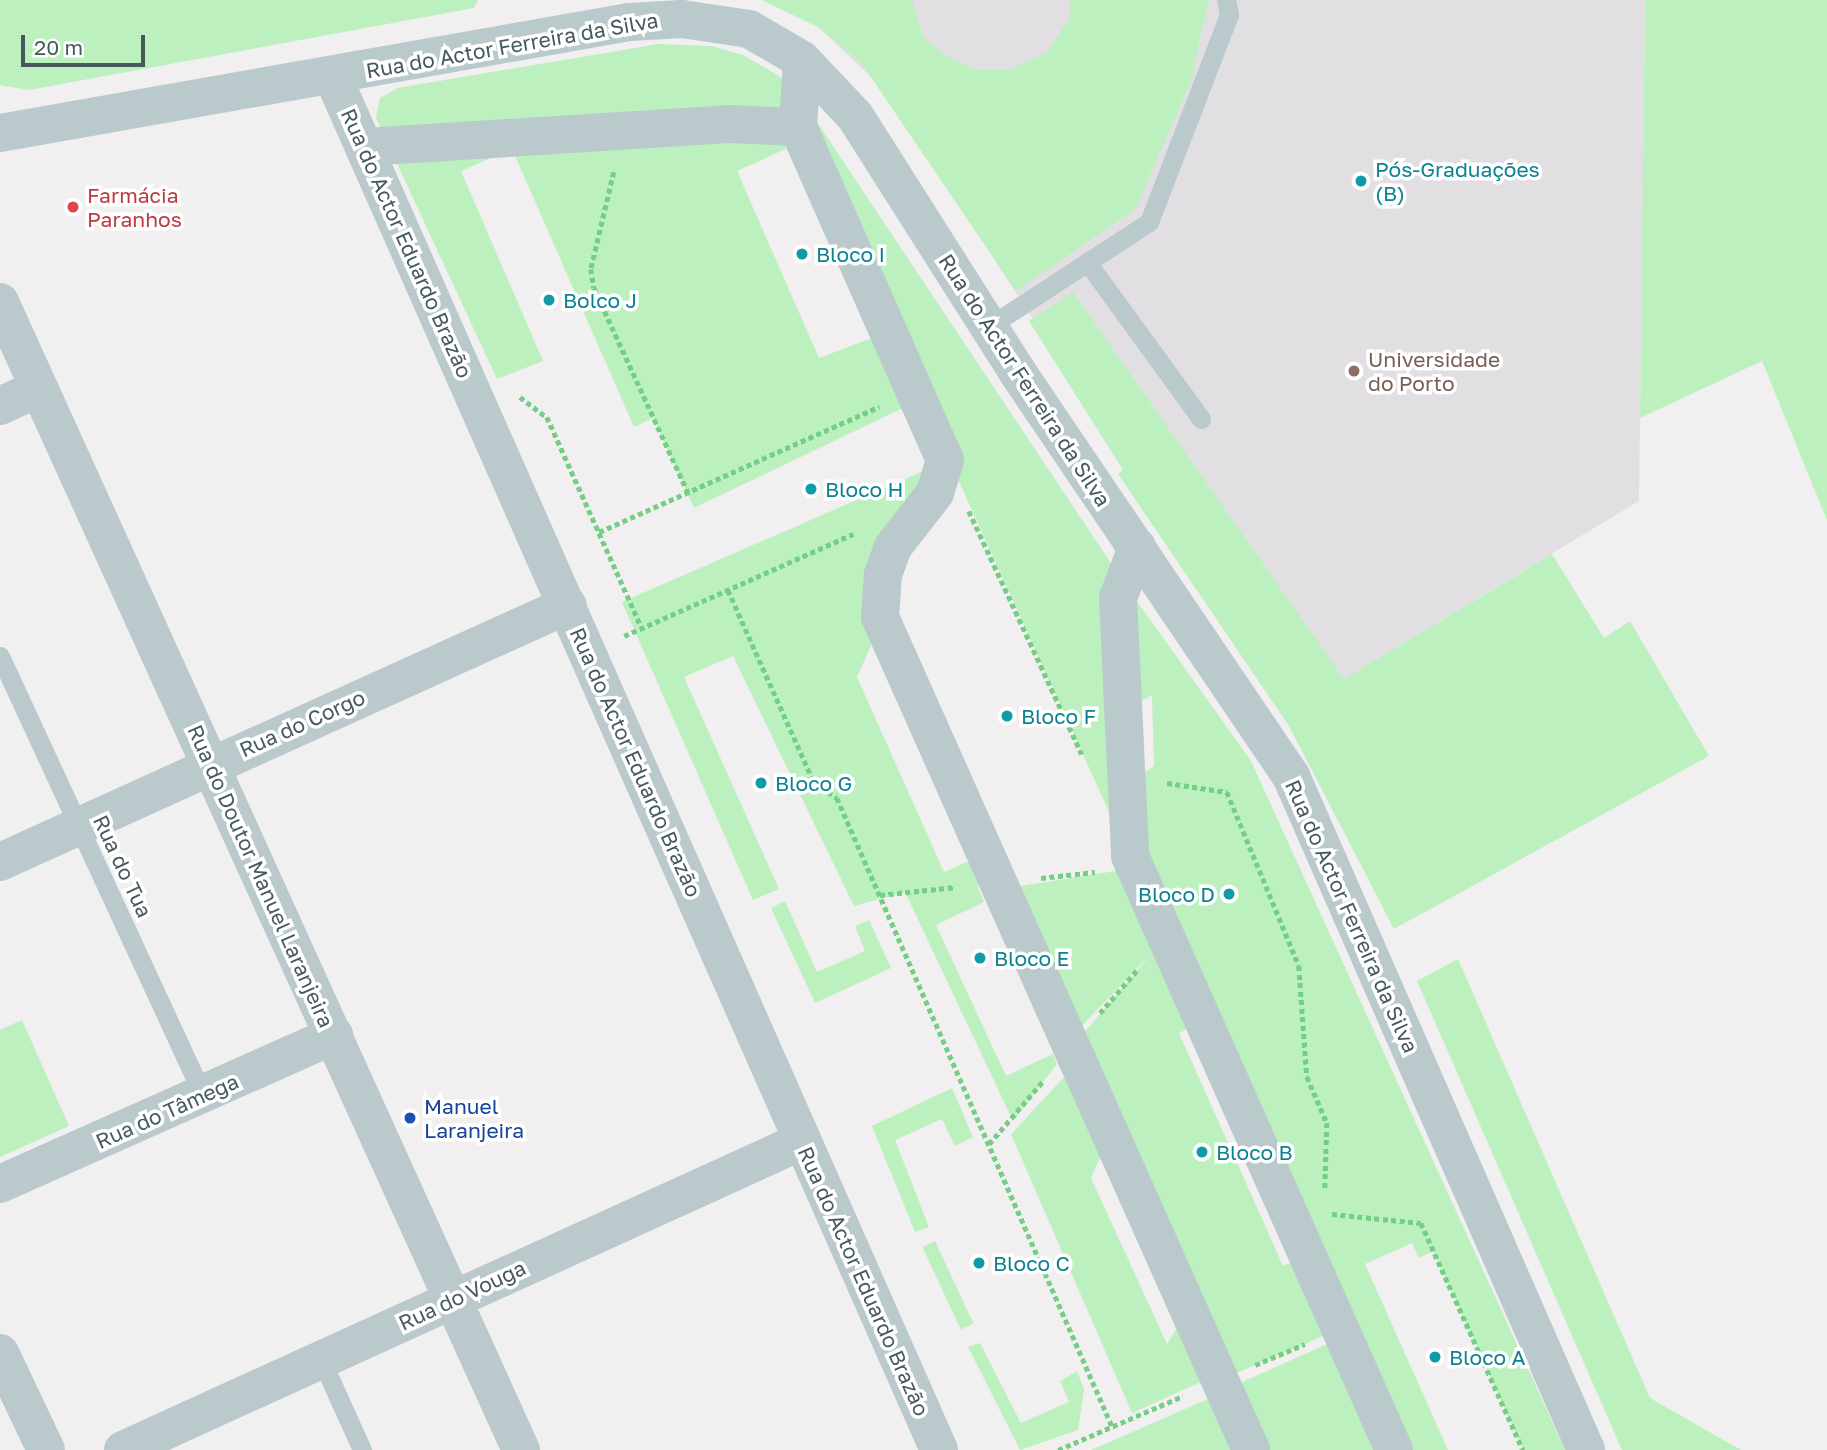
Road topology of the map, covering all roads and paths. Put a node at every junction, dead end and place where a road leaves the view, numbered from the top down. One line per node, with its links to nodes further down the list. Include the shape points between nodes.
1 (1226, 0): 8 (lane, via 1229,15 1149,222)
2 (802, 60): 3 (street, Rua do Actor Ferreira da Silva, via 749,29 668,18); 4 (street); 10 (street, Rua do Actor Ferreira da Silva, via 855,116)
3 (332, 75): 6 (street, Rua do Actor Ferreira da Silva); 7 (street, Rua do Actor Eduardo Brazão)
4 (798, 127): 5 (street); 12 (street)
5 (624, 130): 7 (street); 16 (path, via 592,269 594,288)
6 (0, 133)
7 (365, 147): 21 (street, Rua do Actor Eduardo Brazão)
8 (1087, 262): 10 (lane); 14 (lane)
9 (0, 302): 11 (street, Rua do Doutor Manuel Laranjeira)
10 (988, 327): 19 (street, Rua do Actor Ferreira da Silva)
11 (37, 389): 13 (street); 25 (street, Rua do Doutor Manuel Laranjeira)
12 (915, 391): 15 (street); 16 (path)
13 (0, 406)
14 (1200, 419)
15 (945, 460): 17 (street, via 935,493); 24 (path)
16 (688, 492): 18 (path)
17 (917, 516): 20 (path, via 903,512); 44 (street, via 883,574 880,617)
18 (599, 532)
19 (1137, 547): 26 (street, via 1118,598); 47 (street, Rua do Actor Ferreira da Silva, via 1306,804)
20 (728, 590): 22 (path); 38 (path, via 814,782 837,798)
21 (568, 605): 22 (street, Rua do Actor Eduardo Brazão); 25 (street, Rua do Corgo)
22 (588, 652): 31 (street, Rua do Actor Eduardo Brazão)
23 (0, 656): 27 (lane, Rua do Tua)
24 (1086, 762)
25 (212, 765): 27 (street, Rua do Corgo); 29 (street, Rua do Doutor Manuel Laranjeira)
26 (1126, 782): 33 (path, via 1202,783 1227,792 1299,965 1307,1077 1327,1122); 45 (street, via 1130,856)
27 (80, 827): 28 (street, Rua do Corgo); 30 (lane, Rua do Tua)
28 (0, 862)
29 (334, 1035): 30 (street, Rua do Tâmega); 35 (street, Rua do Doutor Manuel Laranjeira)
30 (204, 1096): 32 (street, Rua do Tâmega)
31 (802, 1141): 35 (street, Rua do Vouga); 43 (street, Rua do Actor Eduardo Brazão)
32 (0, 1184)
33 (1324, 1200)
34 (1324, 1226): 46 (path, via 1324,1213 1421,1223)
35 (454, 1300): 37 (street, Rua do Vouga); 42 (street, Rua do Doutor Manuel Laranjeira)
36 (0, 1353): 39 (street)
37 (321, 1359): 40 (street, Rua do Vouga); 41 (lane)
38 (1112, 1426)
39 (46, 1450)
40 (123, 1450)
41 (362, 1450)
42 (521, 1450)
43 (939, 1450)
44 (1251, 1450)
45 (1394, 1450)
46 (1523, 1450)
47 (1586, 1450)

